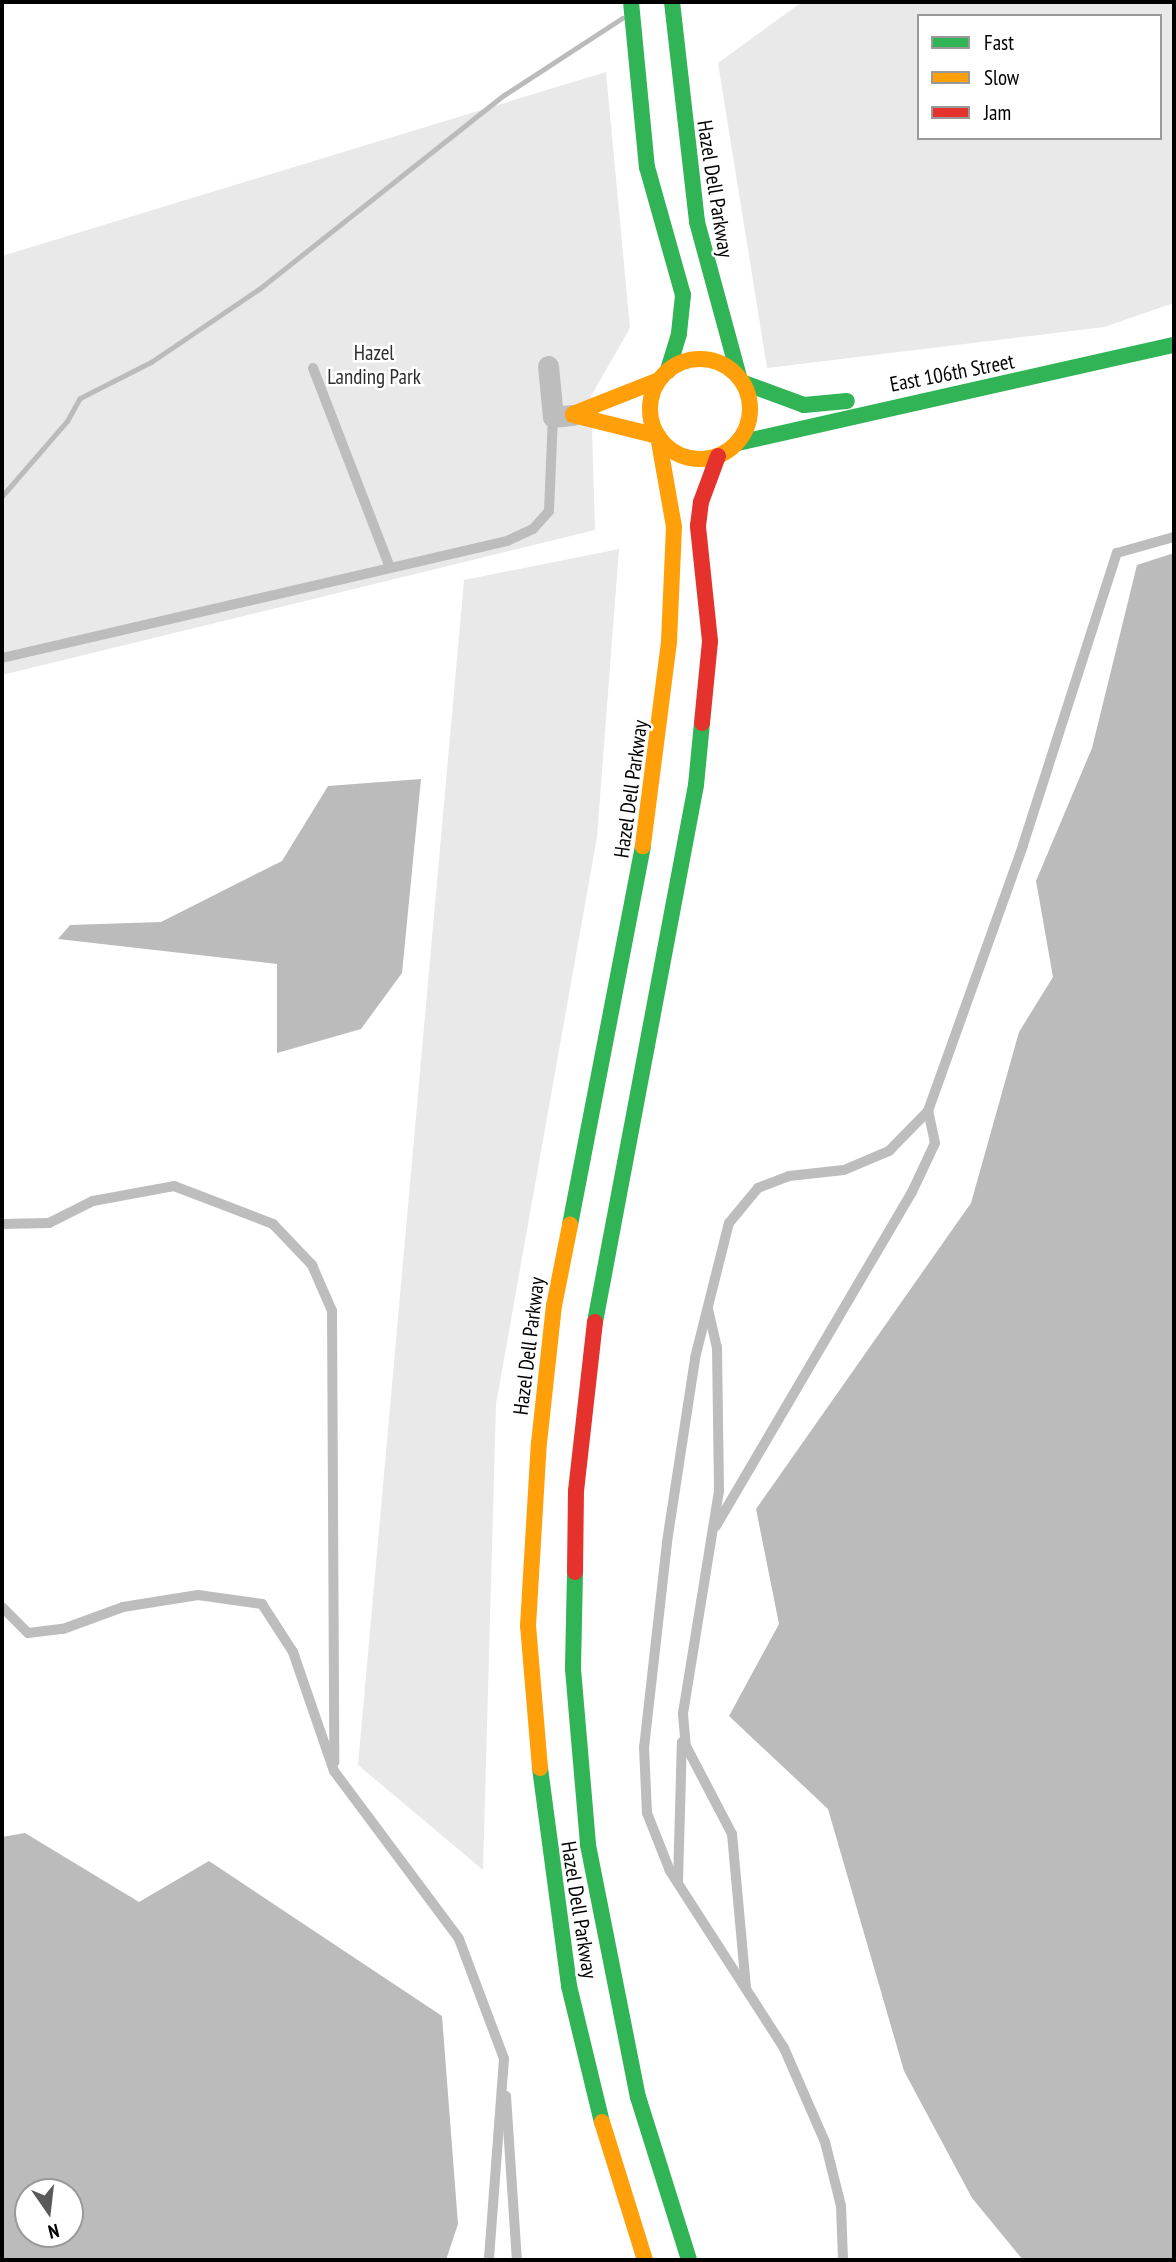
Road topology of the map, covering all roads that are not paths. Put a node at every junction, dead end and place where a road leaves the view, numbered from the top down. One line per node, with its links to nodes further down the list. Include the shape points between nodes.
1 (631, 2): 6 (main road, via 647,167 683,295 679,334)
2 (672, 2): 7 (main road, Hazel Dell Parkway, via 697,222)
3 (1174, 345): 8 (main road, East 106th Street, via 1013,384)
4 (548, 366): 9 (street)
5 (313, 368): 14 (lane)
6 (664, 375): 7 (main road, via 699,359 722,363); 9 (main road); 10 (main road, via 650,412)
7 (741, 380): 8 (main road, via 804,405); 11 (main road, via 749,420)
8 (905, 402): 11 (main road, East 106th Street)
9 (563, 416): 10 (main road); 14 (lane, via 550,511 533,529 488,546)
10 (658, 436): 12 (main road, via 684,457); 28 (main road, Hazel Dell Parkway, via 674,527 660,744 641,870 554,1306 538,1443 528,1626 547,1845 569,1986 602,2123)
11 (738, 443): 12 (main road)
12 (718, 456): 29 (main road, Hazel Dell Parkway, via 701,502 698,526 710,641 696,785 599,1288 575,1532 573,1669 588,1846 635,2085)
13 (1174, 537): 16 (lane, via 1117,553 1023,845)
14 (390, 568): 15 (lane)
15 (2, 658)
16 (928, 1111): 18 (lane, via 889,1150 844,1170 789,1176 758,1188 729,1223); 19 (lane, via 934,1143 912,1192)
17 (2, 1224): 22 (lane, via 49,1223 93,1201 174,1186 273,1224 312,1265 332,1311)
18 (708, 1306): 19 (lane, via 717,1347 719,1491); 23 (lane, via 695,1358 667,1542 645,1748 647,1813)
19 (714, 1530): 21 (lane)
20 (2, 1607): 22 (lane, via 28,1633 63,1629 123,1606 198,1595 261,1604 293,1652)
21 (683, 1714): 23 (lane); 24 (lane, via 686,1746 732,1834)
22 (334, 1771): 25 (lane, via 459,1939)
23 (678, 1882): 24 (lane)
24 (746, 1989): 30 (lane, via 784,2048 825,2142 841,2206)
25 (503, 2059): 26 (lane); 27 (lane)
26 (489, 2260)
27 (517, 2260)
28 (645, 2260)
29 (688, 2260)
30 (843, 2260)

